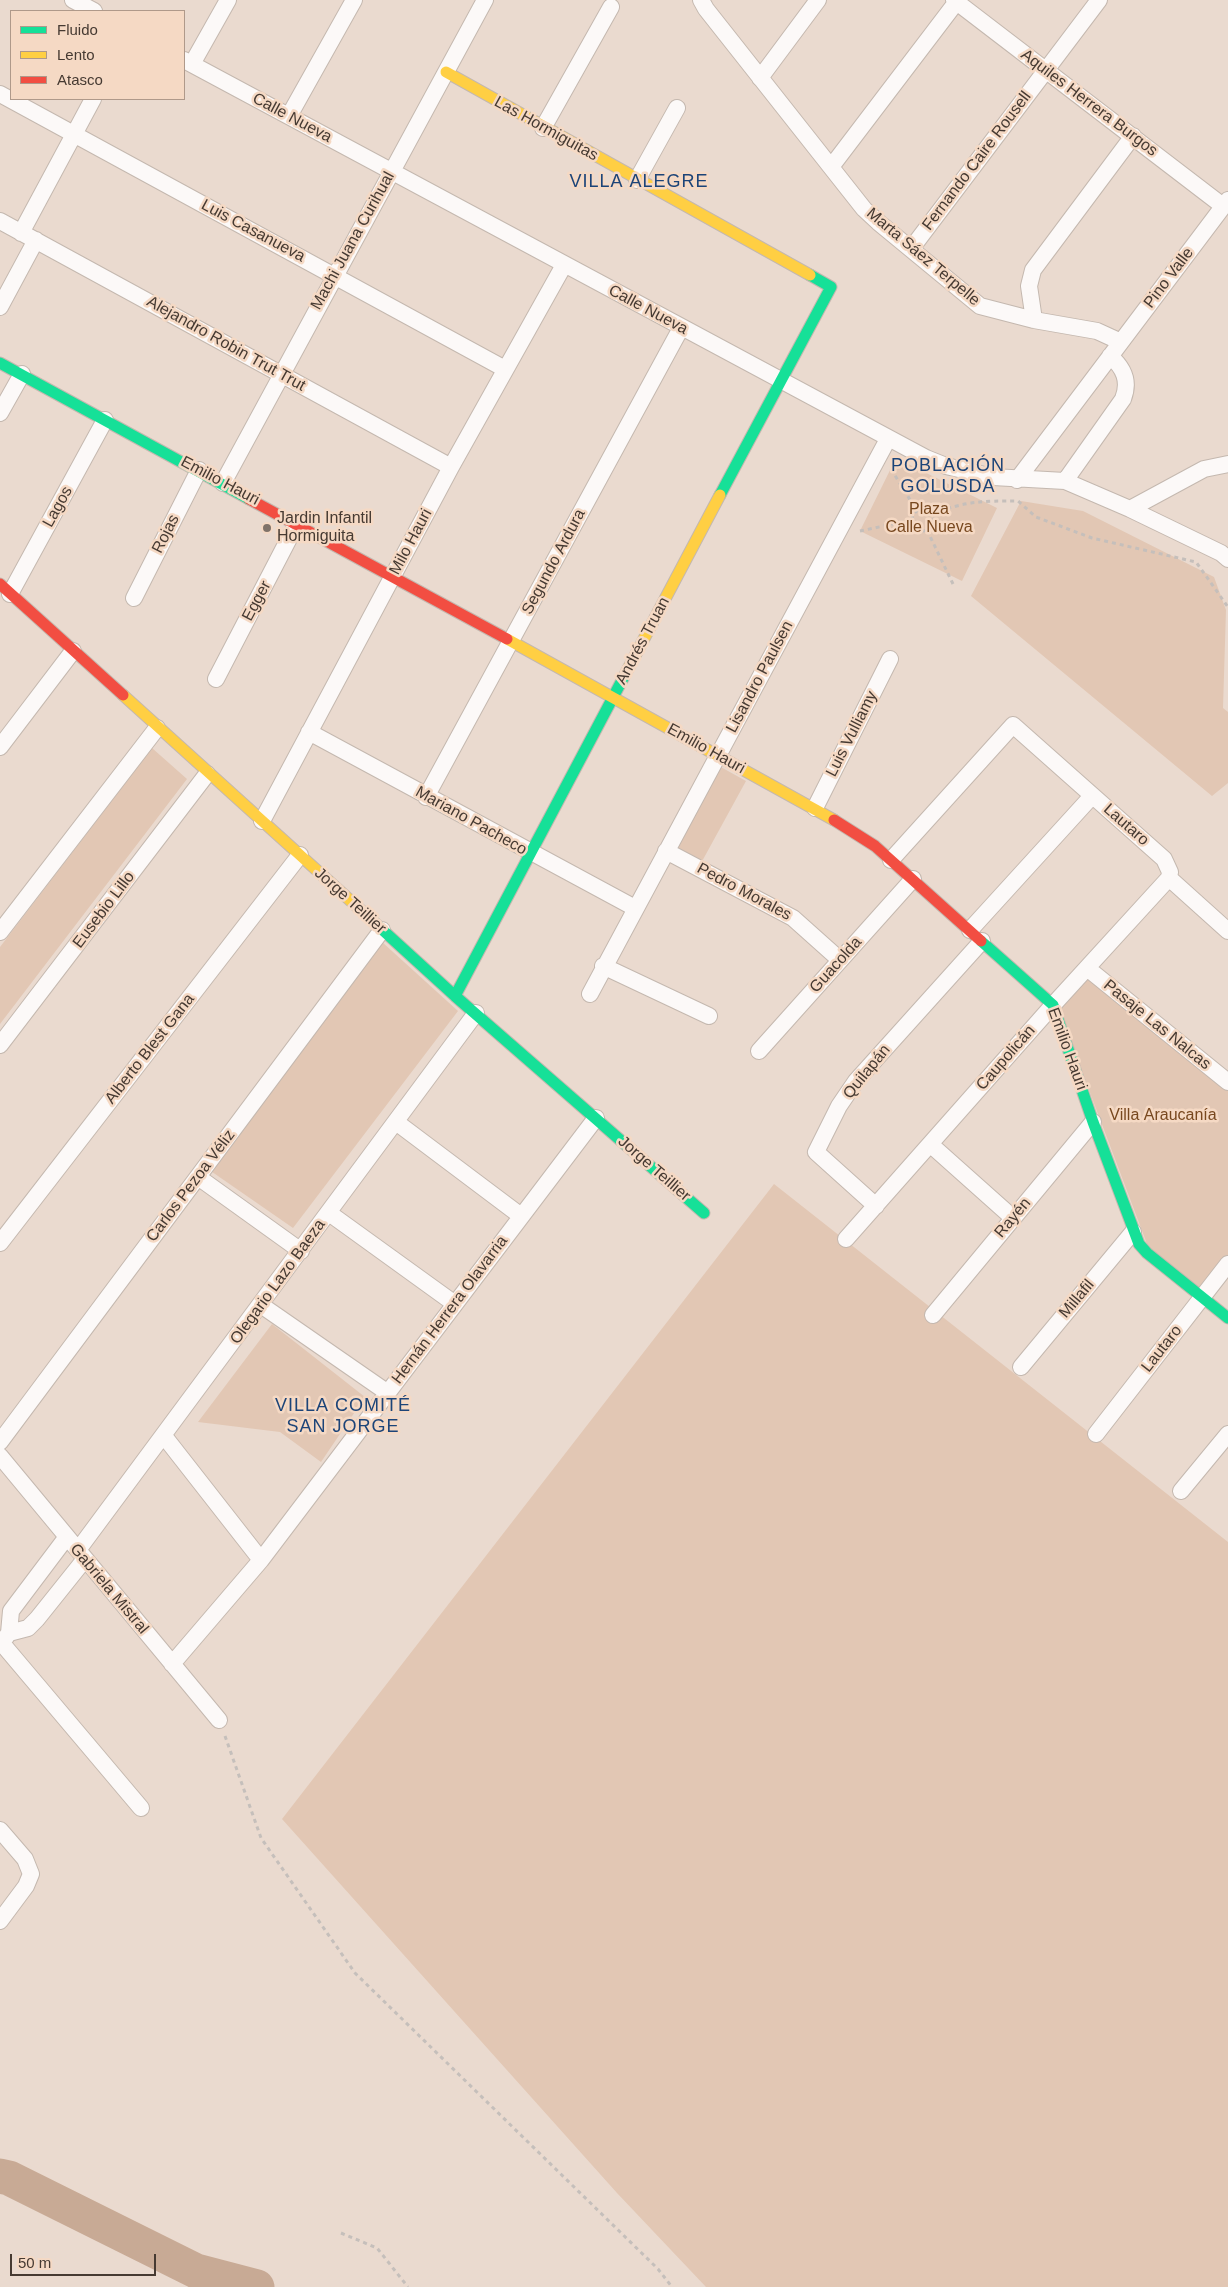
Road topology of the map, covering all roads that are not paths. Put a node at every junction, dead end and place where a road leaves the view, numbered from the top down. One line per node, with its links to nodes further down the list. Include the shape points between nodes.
1 (73, 0): 10 (street)
2 (228, 0): 11 (street)
3 (354, 0): 18 (street)
4 (484, 0): 13 (street, Machi Juana Curihual)
5 (701, 0): 14 (street, Marta Sáez Terpelle)
6 (818, 0): 14 (street)
7 (1099, 0): 12 (street, Fernando Caire Rousell)
8 (956, 1): 12 (street, Aquiles Herrera Burgos); 22 (street)
9 (610, 7): 19 (street)
10 (92, 10)
11 (188, 62): 18 (street, Calle Nueva)
12 (1046, 70): 21 (street, Aquiles Herrera Burgos); 28 (street, Fernando Caire Rousell)
13 (446, 72): 19 (street, Las Hormiguitas); 23 (street, Machi Juana Curihual)
14 (760, 78): 22 (street, Marta Sáez Terpelle)
15 (11, 100): 20 (street, Luis Casanueva)
16 (92, 100): 20 (street)
17 (676, 108): 24 (street)
18 (289, 116): 23 (street, Calle Nueva)
19 (543, 128): 24 (street, Las Hormiguitas)
20 (74, 135): 27 (street); 30 (street, Luis Casanueva)
21 (1133, 136): 25 (street, Aquiles Herrera Burgos); 33 (street, via 1033,270 1029,286)
22 (831, 166): 28 (street, Marta Sáez Terpelle, via 864,209)
23 (392, 172): 29 (street, Calle Nueva); 30 (street, Machi Juana Curihual)
24 (638, 180): 31 (street, Las Hormiguitas)
25 (1225, 203): 35 (street, Pino Valle)
26 (0, 221): 27 (street, Alejandro Robin Trut Trut)
27 (28, 236): 32 (street); 40 (street, Alejandro Robin Trut Trut)
28 (911, 249): 33 (street, Marta Sáez Terpelle, via 980,306)
29 (564, 265): 34 (street, Calle Nueva); 38 (street, Milo Hauri)
30 (334, 275): 38 (street, Luis Casanueva); 40 (street, Machi Juana Curihual)
31 (831, 287): 41 (street, Andrés Truan)
32 (0, 307)
33 (1034, 320): 35 (street, Marta Sáez Terpelle, via 1098,331)
34 (681, 328): 41 (street, Calle Nueva); 57 (street, Segundo Ardura)
35 (1121, 342): 36 (street, Pino Valle)
36 (1110, 356): 48 (street, Pino Valle); 49 (street, via 1120,364 1127,383 1123,399)
37 (0, 363): 39 (street, Emilio Hauri)
38 (505, 369): 46 (street, Milo Hauri)
39 (22, 374): 42 (street); 43 (street, Emilio Hauri)
40 (281, 374): 46 (street, Alejandro Robin Trut Trut); 50 (street, Machi Juana Curihual)
41 (780, 382): 44 (street, Calle Nueva); 61 (street, Andrés Truan)
42 (0, 414)
43 (106, 420): 47 (street, Emilio Hauri); 55 (street, Lagos)
44 (885, 446): 48 (street, Calle Nueva, via 946,466); 65 (street, Lisandro Paulsen)
45 (1228, 464): 51 (street, via 1204,469)
46 (451, 467): 54 (street, Milo Hauri)
47 (199, 470): 50 (street, Emilio Hauri); 56 (street, Rojas)
48 (1017, 480): 49 (street, Calle Nueva)
49 (1065, 481): 51 (street, Calle Nueva)
50 (224, 484): 52 (street, Emilio Hauri)
51 (1130, 509): 53 (street, Calle Nueva, via 1221,553)
52 (297, 523): 54 (street, Emilio Hauri); 60 (street, Egger)
53 (1228, 560)
54 (393, 575): 57 (street, Emilio Hauri); 63 (street, Milo Hauri)
55 (5, 589): 58 (street, Jorge Teillier)
56 (134, 598)
57 (511, 641): 61 (street, Emilio Hauri); 68 (street, Segundo Ardura)
58 (73, 651): 62 (street, Jorge Teillier); 64 (street)
59 (890, 659): 69 (street, Luis Vulliamy)
60 (216, 680)
61 (613, 696): 65 (street, Emilio Hauri); 72 (street, Andrés Truan)
62 (157, 728): 66 (street, Jorge Teillier); 80 (street)
63 (309, 732): 68 (street, Mariano Pacheco); 70 (street, Milo Hauri)
64 (0, 747)
65 (717, 756): 69 (street, Emilio Hauri); 71 (street, Lisandro Paulsen)
66 (208, 774): 70 (street, Jorge Teillier); 90 (street, Eusebio Lillo)
67 (1092, 796): 74 (street, Lautaro, via 1013,725); 75 (street, Lautaro, via 1164,859); 81 (street, Quilapán)
68 (426, 797): 72 (street, Mariano Pacheco)
69 (815, 808): 74 (street, Emilio Hauri, via 861,835)
70 (262, 821): 73 (street, Jorge Teillier)
71 (666, 851): 77 (street, Lisandro Paulsen); 82 (street, Pedro Morales, via 793,918)
72 (530, 853): 77 (street, Mariano Pacheco); 86 (street, Andrés Truan)
73 (300, 855): 78 (street, Jorge Teillier); 105 (street, Alberto Blest Gana)
74 (891, 860): 76 (street, Emilio Hauri)
75 (1169, 878): 79 (street, Lautaro); 84 (street, Caupolicán)
76 (913, 879): 81 (street, Emilio Hauri); 82 (street, Guacolda)
77 (635, 908): 83 (street, Lisandro Paulsen)
78 (382, 930): 86 (street, Jorge Teillier); 97 (street, Carlos Pezoa Véliz)
79 (1228, 931)
80 (0, 932)
81 (976, 936): 87 (street, Emilio Hauri); 98 (street, Quilapán, via 856,1081 839,1106 816,1152)
82 (840, 960): 91 (street, Guacolda)
83 (603, 966): 85 (street, Lisandro Paulsen); 89 (street)
84 (1087, 968): 87 (street, Caupolicán); 92 (street, Pasaje Las Nalcas)
85 (590, 994)
86 (455, 996): 88 (street, Jorge Teillier)
87 (1053, 1004): 95 (street, Emilio Hauri); 96 (street, Caupolicán)
88 (476, 1013): 93 (street, Jorge Teillier); 94 (street, Olegario Lazo Baeza)
89 (709, 1016)
90 (0, 1045)
91 (759, 1051)
92 (1228, 1082)
93 (596, 1118): 99 (street, Jorge Teillier); 101 (street, Hernán Herrera Olavarria)
94 (396, 1122): 100 (street, Olegario Lazo Baeza); 101 (street)
95 (1093, 1122): 102 (street, Rayén); 103 (street, Emilio Hauri)
96 (930, 1144): 98 (street, Caupolicán); 102 (street)
97 (198, 1177): 106 (street); 118 (street, Carlos Pezoa Véliz)
98 (876, 1206): 104 (street, Caupolicán)
99 (704, 1213)
100 (329, 1214): 106 (street, Olegario Lazo Baeza); 109 (street)
101 (521, 1216): 109 (street, Hernán Herrera Olavarria)
102 (1013, 1218): 111 (street, Rayén)
103 (1133, 1232): 108 (street, Emilio Hauri, via 1146,1253); 113 (street, Millafil)
104 (846, 1239)
105 (0, 1243)
106 (301, 1251): 110 (street, Olegario Lazo Baeza)
107 (1228, 1264): 108 (street, Lautaro)
108 (1202, 1298): 112 (street, Emilio Hauri); 115 (street, Lautaro)
109 (455, 1304): 114 (street, Hernán Herrera Olavarria)
110 (261, 1305): 114 (street); 117 (street, Olegario Lazo Baeza)
111 (933, 1315)
112 (1228, 1318)
113 (1022, 1367)
114 (388, 1393): 123 (street, Hernán Herrera Olavarria)
115 (1096, 1434)
116 (1228, 1434): 120 (street)
117 (164, 1436): 122 (street, Olegario Lazo Baeza); 123 (street)
118 (0, 1442)
119 (0, 1456): 121 (street, Gabriela Mistral)
120 (1182, 1491)
121 (66, 1538): 122 (street, Gabriela Mistral); 124 (street, via 11,1611)
122 (81, 1554): 124 (street, Olegario Lazo Baeza, via 37,1619 28,1628); 125 (street, Gabriela Mistral)
123 (261, 1560): 125 (street, Hernán Herrera Olavarria)
124 (3, 1641): 127 (street)
125 (172, 1664): 126 (street, Gabriela Mistral)
126 (219, 1720)
127 (141, 1808)
128 (0, 1830): 129 (street, via 25,1859 31,1874)
129 (0, 1921)

